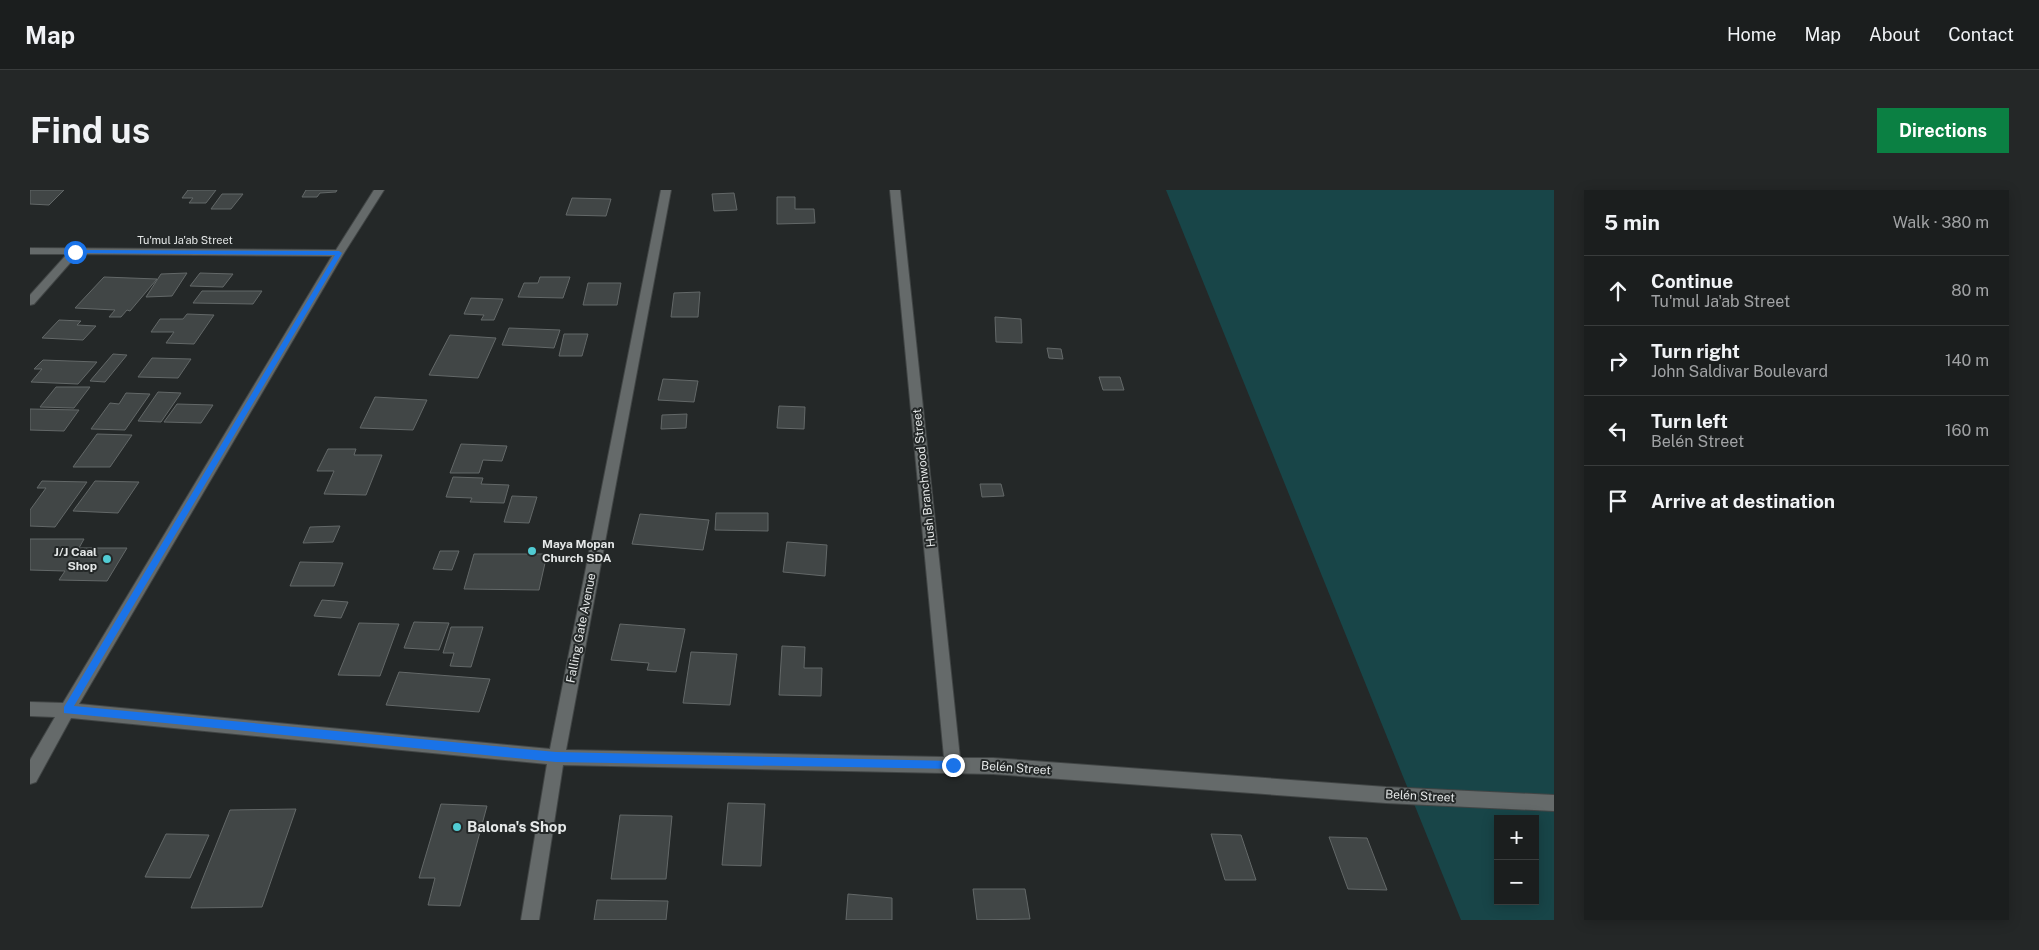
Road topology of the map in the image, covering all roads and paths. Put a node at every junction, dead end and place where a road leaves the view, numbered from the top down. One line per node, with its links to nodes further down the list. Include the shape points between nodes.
1 (379, 190): 6 (street)
2 (666, 190): 10 (street, Falling Gate Avenue)
3 (895, 190): 11 (street, Hush Branchwood Street)
4 (30, 251): 5 (street, Tu'mul Ja'ab Street)
5 (75, 252): 6 (street, Tu'mul Ja'ab Street); 7 (street)
6 (339, 253): 9 (street)
7 (30, 302)
8 (30, 709): 9 (street, Belén Street)
9 (67, 710): 10 (street, Belén Street); 12 (street)
10 (556, 757): 11 (street, Belén Street); 14 (street, Falling Gate Avenue)
11 (953, 765): 13 (street, Belén Street, via 1386,795)
12 (30, 776)
13 (1554, 803)
14 (530, 920)

